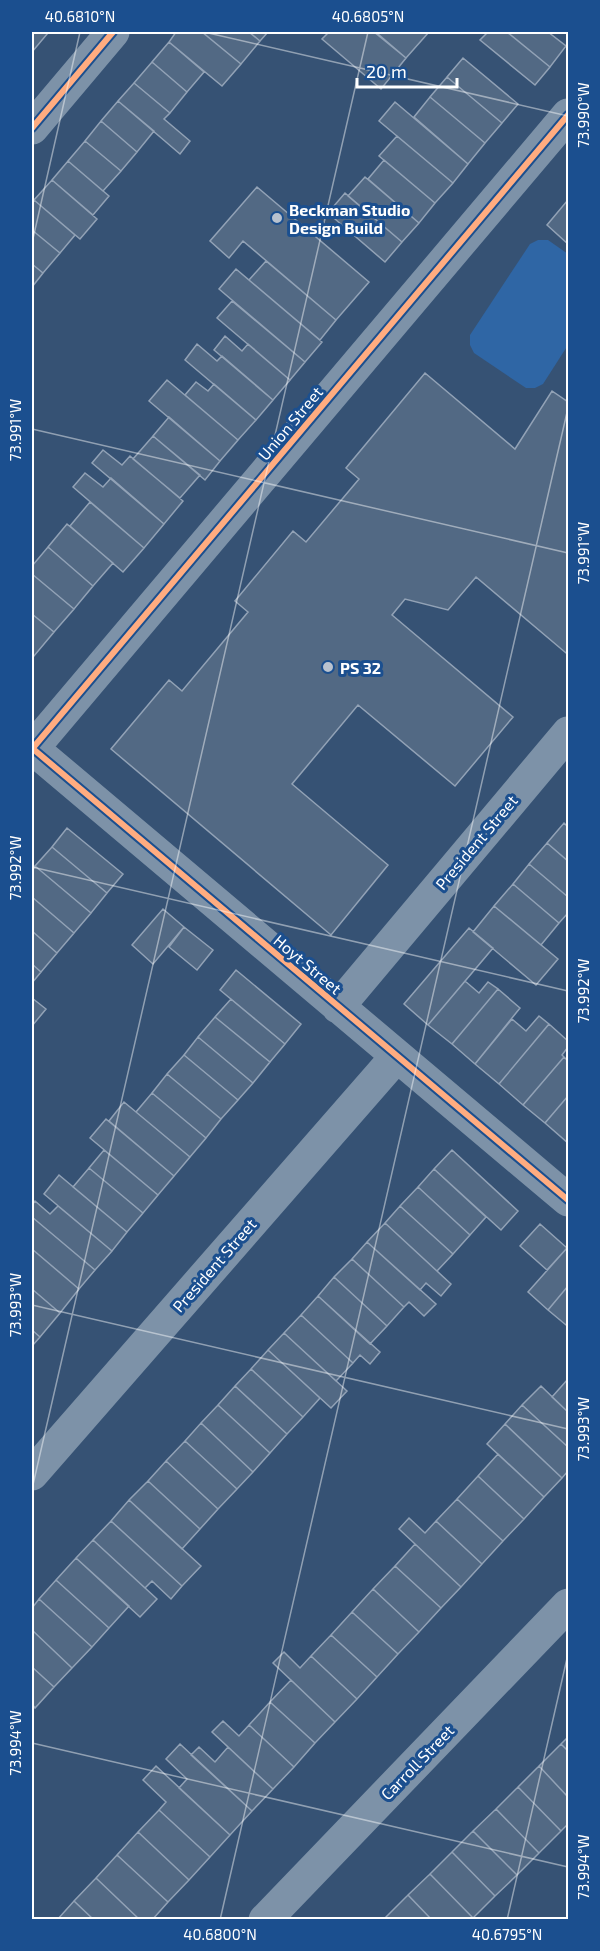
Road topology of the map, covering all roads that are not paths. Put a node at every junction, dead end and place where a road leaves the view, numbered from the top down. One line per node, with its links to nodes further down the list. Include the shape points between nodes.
1 (113, 32): 3 (street)
2 (568, 115): 5 (street, Union Street)
3 (32, 128)
4 (568, 733): 6 (street, President Street)
5 (32, 748): 6 (street, Hoyt Street)
6 (338, 1007): 7 (street, Hoyt Street)
7 (397, 1056): 8 (street, Hoyt Street); 9 (street, President Street)
8 (568, 1200)
9 (32, 1474)
10 (568, 1605): 11 (street, Carroll Street)
11 (265, 1920)

